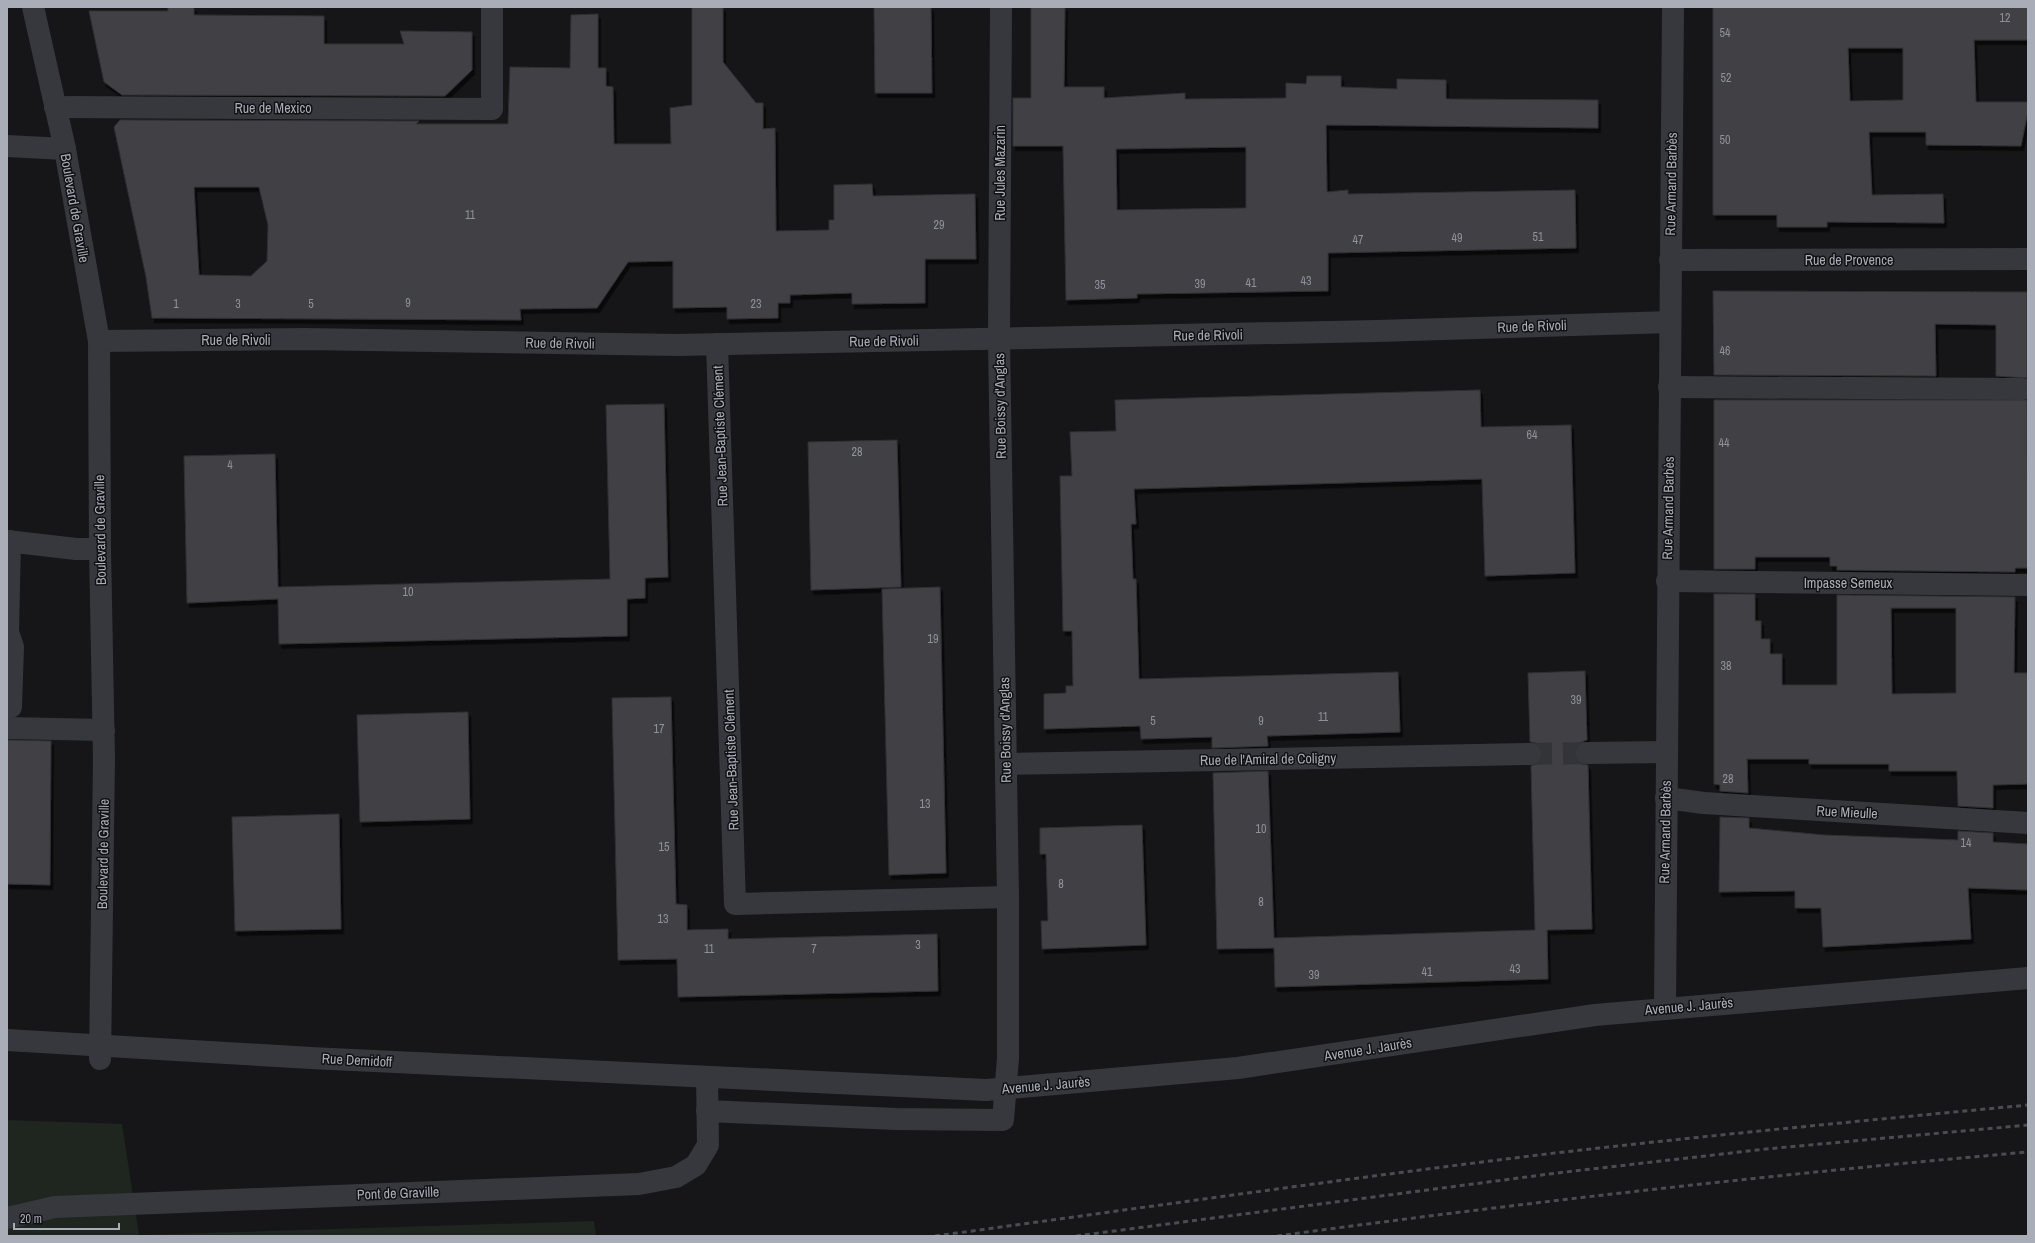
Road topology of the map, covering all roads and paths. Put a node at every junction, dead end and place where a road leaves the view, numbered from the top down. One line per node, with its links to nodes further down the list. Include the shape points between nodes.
1 (33, 7): 5 (street, Boulevard de Graville)
2 (492, 7): 5 (street, Rue de Mexico, via 492,109)
3 (1001, 7): 11 (street, Rue Jules Mazarin)
4 (1673, 7): 9 (street, Rue Armand Barbès)
5 (55, 107): 7 (street, Boulevard de Graville)
6 (7, 146): 7 (street)
7 (65, 149): 12 (street, Boulevard de Graville)
8 (2028, 259): 9 (street, Rue de Provence)
9 (1670, 260): 10 (street, Rue Armand Barbès)
10 (1670, 322): 11 (street, Rue de Rivoli); 14 (street, Rue Armand Barbès)
11 (999, 339): 13 (street, Rue de Rivoli); 26 (street, Rue Boissy d'Anglas)
12 (99, 341): 13 (street, Rue de Rivoli, via 305,339); 17 (street, Boulevard de Graville)
13 (717, 344): 29 (street, Rue Jean-Baptiste Clément, via 736,904)
14 (1669, 387): 15 (street); 18 (street, Rue Armand Barbès)
15 (2022, 389)
16 (9, 541): 17 (street, via 76,549); 20 (street, via 8,632 13,647)
17 (100, 549): 22 (street, Boulevard de Graville)
18 (1667, 582): 19 (street, Impasse Semeux); 23 (street, Rue Armand Barbès)
19 (2028, 585)
20 (12, 707)
21 (7, 728): 22 (street)
22 (104, 730): 33 (street, Boulevard de Graville)
23 (1666, 752): 24 (street); 27 (street, Rue Armand Barbès)
24 (1588, 753)
25 (1530, 754): 26 (street, Rue de l'Amiral de Coligny)
26 (1006, 764): 29 (street, Rue Boissy d'Anglas)
27 (1666, 798): 28 (street, Rue Mieulle, via 1704,803); 31 (street, Rue Armand Barbès)
28 (2028, 823)
29 (1008, 897): 35 (street, Rue Boissy d'Anglas)
30 (2028, 978): 31 (street, Avenue J. Jaurès)
31 (1665, 1008): 35 (street, Avenue J. Jaurès, via 1595,1015 1238,1068)
32 (7, 1040): 33 (street, Rue Demidoff)
33 (100, 1052): 34 (street, Rue Demidoff)
34 (707, 1077): 35 (street, Avenue J. Jaurès, via 986,1090); 36 (street, Pont de Graville)
35 (1006, 1088): 36 (street, Rue Boissy d'Anglas, via 1003,1120)
36 (707, 1112): 37 (street, Pont de Graville, via 708,1145 696,1165 676,1177 639,1184 55,1207)
37 (7, 1218)

